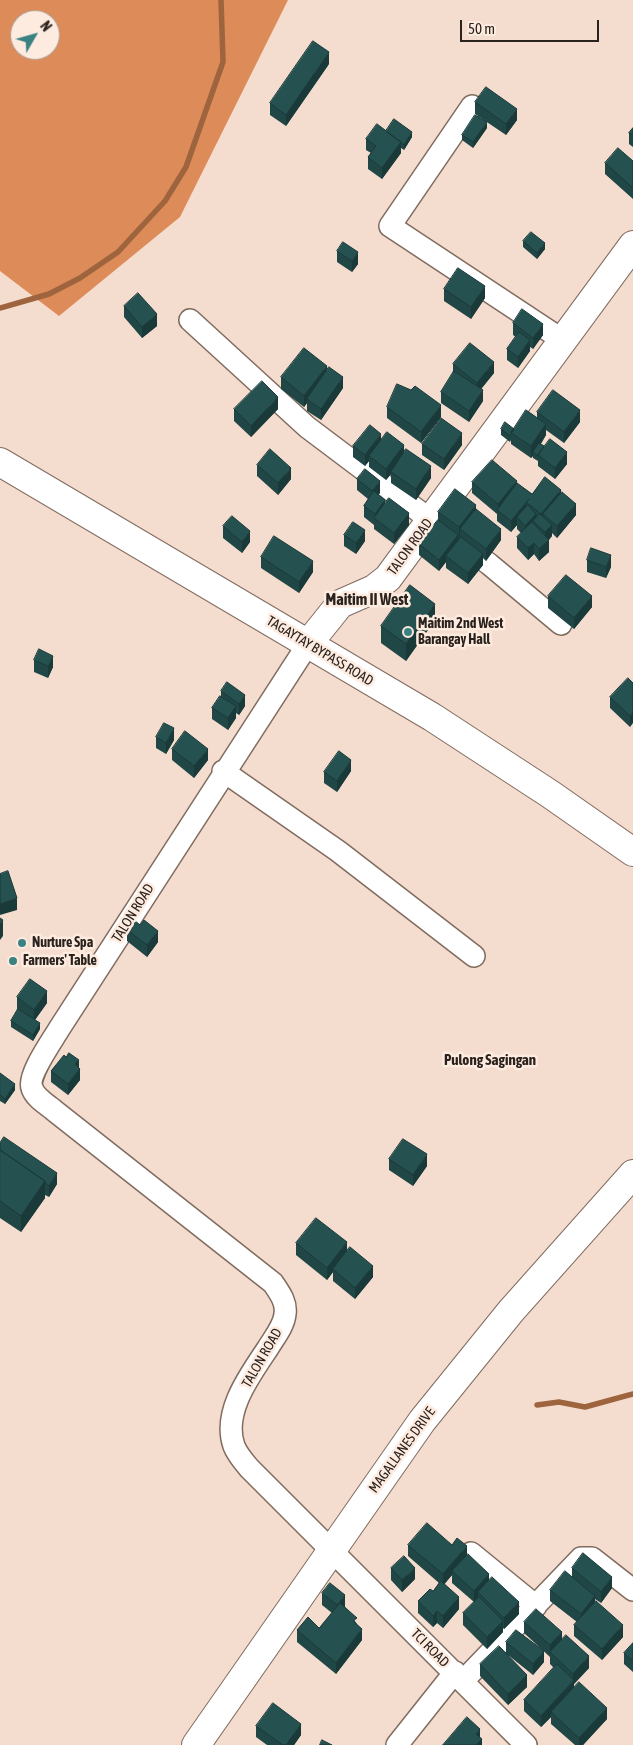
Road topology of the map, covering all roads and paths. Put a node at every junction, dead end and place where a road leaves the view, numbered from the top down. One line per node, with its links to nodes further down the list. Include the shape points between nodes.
1 (472, 106): 4 (street, via 390,226)
2 (633, 245): 4 (street, TALON ROAD)
3 (190, 320): 6 (street, via 307,427)
4 (564, 341): 6 (street, TALON ROAD)
5 (0, 462): 8 (street, TAGAYTAY BYPASS ROAD)
6 (430, 520): 7 (street); 8 (street, TALON ROAD, via 388,578 374,589 340,604)
7 (562, 624)
8 (308, 644): 9 (street, TALON ROAD); 10 (street, TAGAYTAY BYPASS ROAD, via 481,748)
9 (224, 771): 11 (street, via 338,851); 13 (street, TALON ROAD, via 59,1029 31,1077 31,1087 56,1112 273,1283 284,1299 286,1314 280,1329 256,1366 233,1412 230,1426 234,1447 249,1468)
10 (633, 852)
11 (474, 956)
12 (633, 1174): 13 (street, MAGALLANES DRIVE, via 466,1365 387,1468)
13 (332, 1551): 17 (street, TCI ROAD); 18 (street, MAGALLANES DRIVE)
14 (471, 1553): 16 (street)
15 (633, 1590): 16 (street, via 592,1558 581,1558)
16 (536, 1606): 17 (street)
17 (459, 1676): 19 (street); 20 (street, TCI ROAD)
18 (196, 1745)
19 (397, 1745)
20 (526, 1745)

